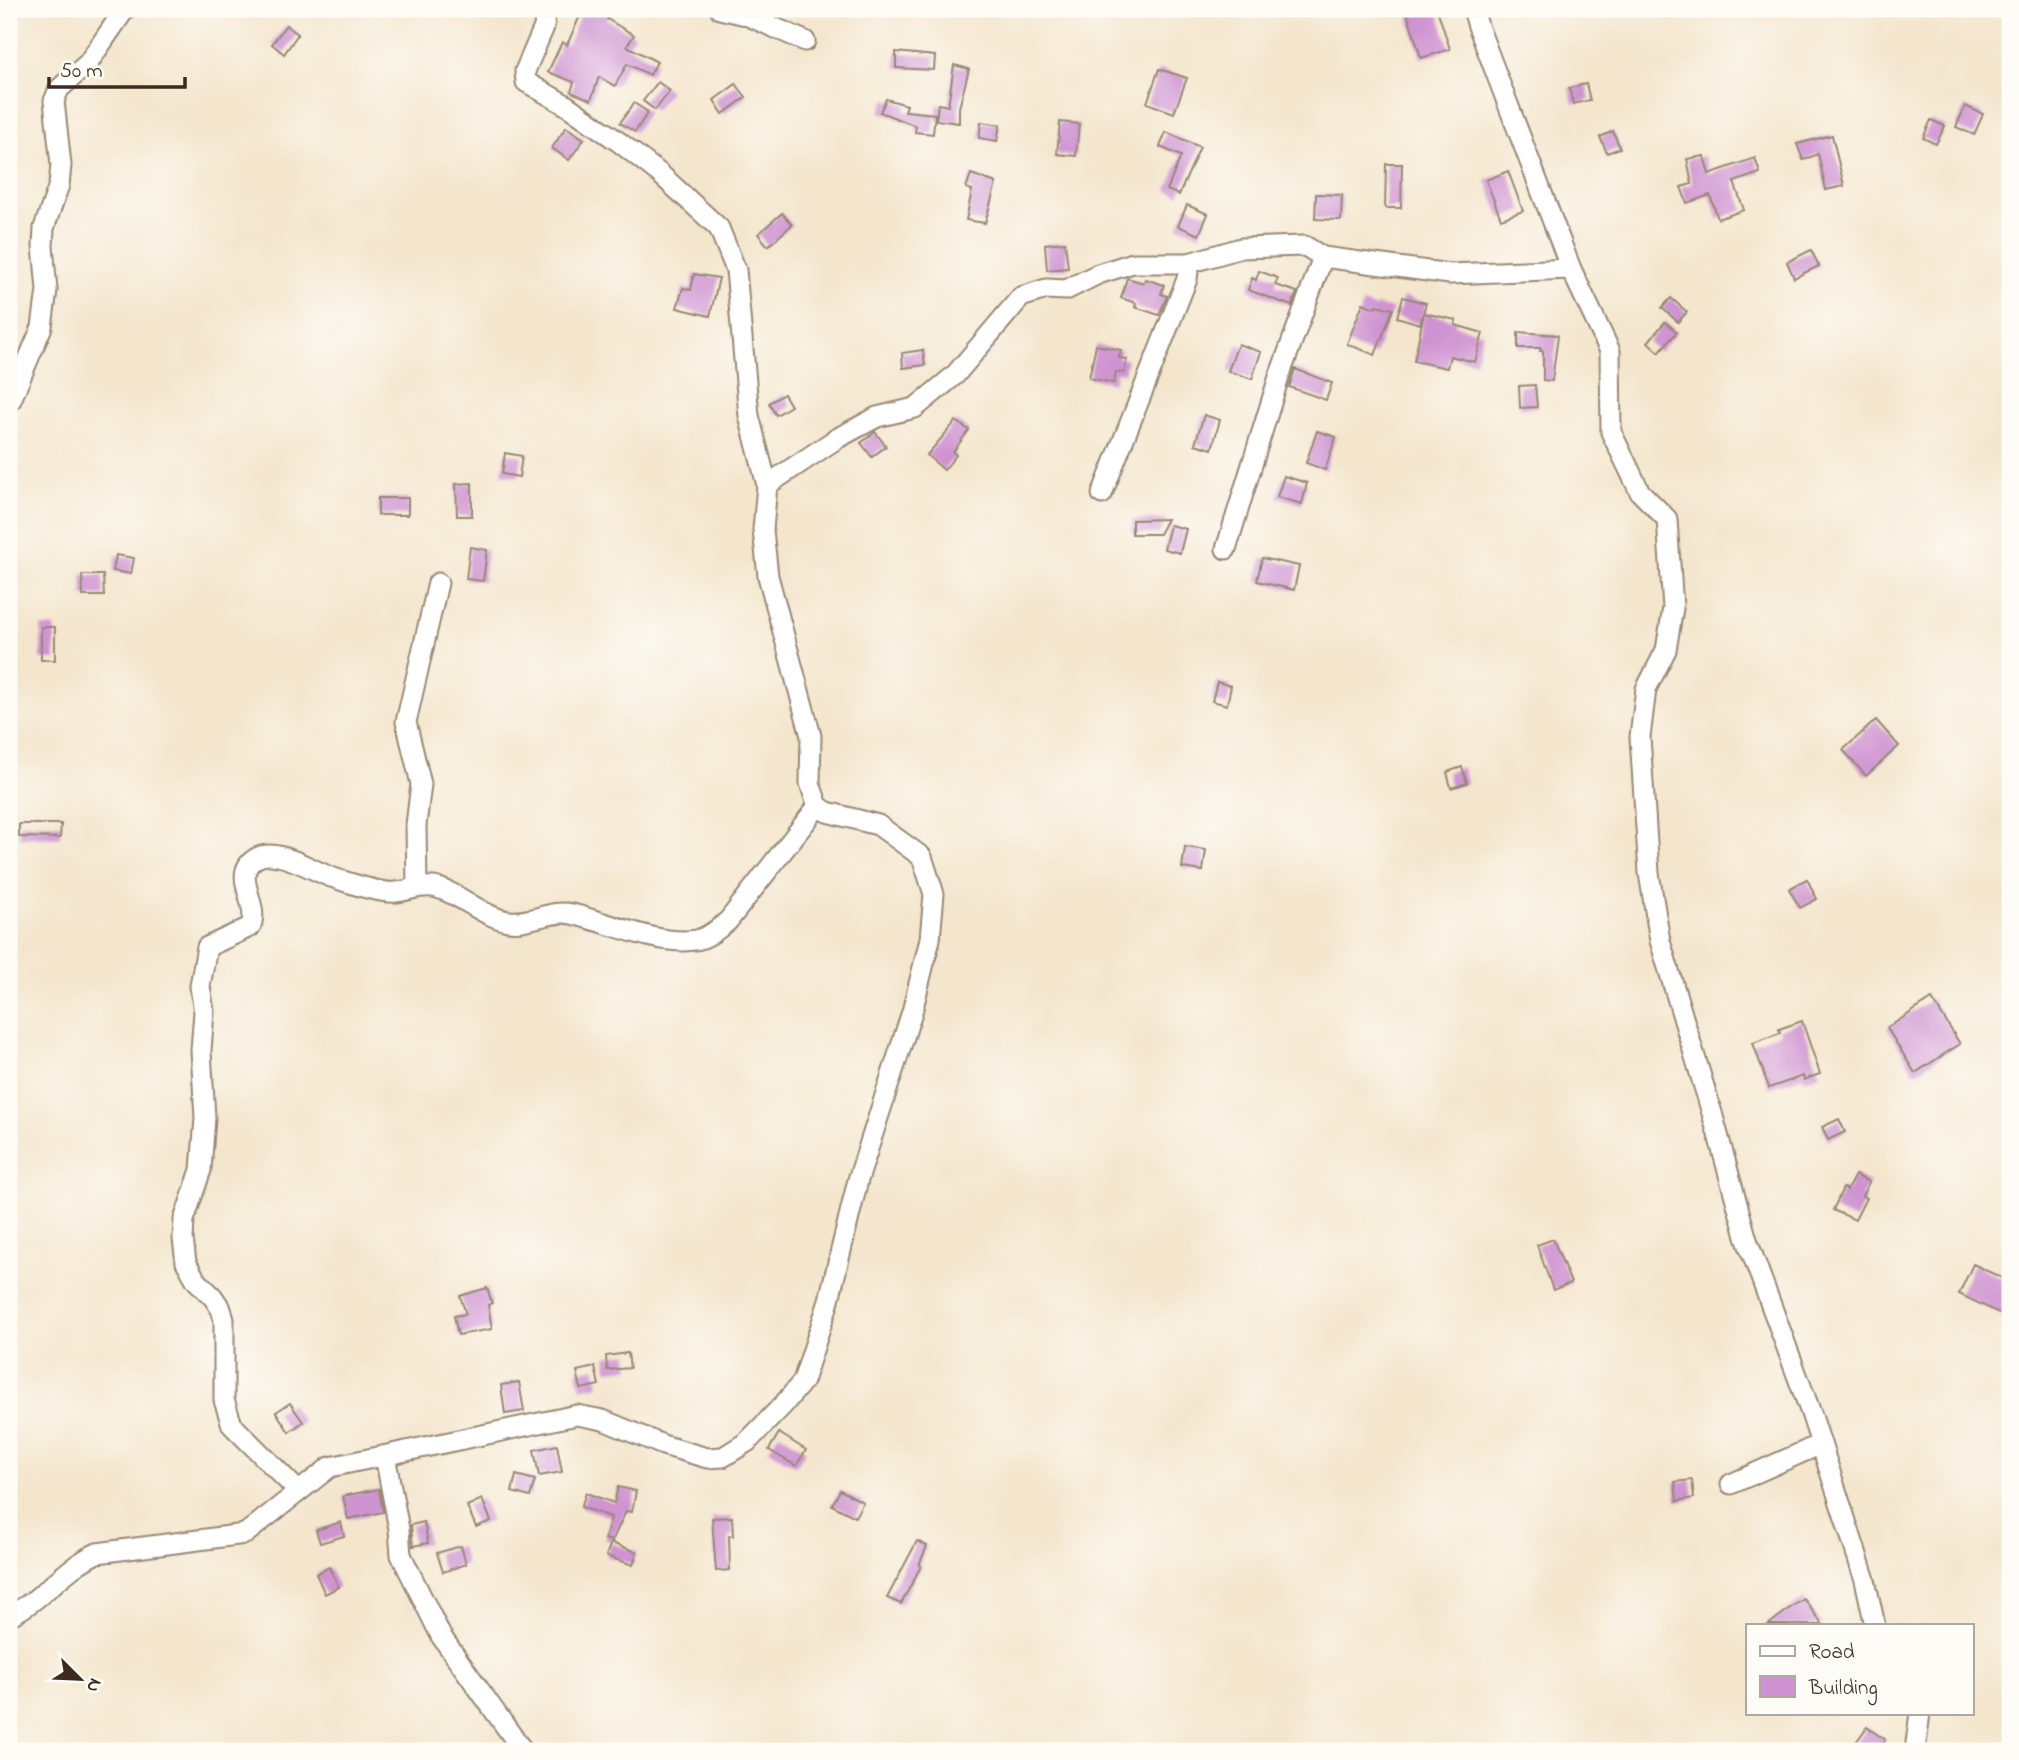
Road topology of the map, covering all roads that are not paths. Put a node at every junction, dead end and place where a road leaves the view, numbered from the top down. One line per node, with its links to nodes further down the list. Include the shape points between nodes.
1 (125, 9): 9 (street, via 88,63 59,89 54,102 61,165 60,185 44,228 47,290 43,327)
2 (546, 9): 10 (street, via 544,27 525,71 526,82 619,142 719,228 736,270 749,416)
3 (720, 9): 5 (street, via 746,15)
4 (1473, 9): 8 (street)
5 (805, 41)
6 (1324, 257): 7 (street, via 1305,246 1241,248); 8 (street, via 1450,274); 12 (street, via 1279,377)
7 (1189, 263): 10 (street, via 1133,263 1066,290 1046,289 1021,297 955,375 915,408 877,417); 11 (street, via 1187,279)
8 (1571, 269): 16 (street, via 1610,351 1611,432 1640,492 1667,519 1673,608 1666,650 1646,689 1640,737 1649,873 1660,940 1747,1240)
9 (11, 400)
10 (767, 485): 14 (street, via 763,530 768,576 811,736 810,783)
11 (1102, 494)
12 (1226, 549)
13 (438, 583): 15 (street, via 406,722 421,784)
14 (818, 806): 15 (street, via 728,921 696,940 662,938 568,913 498,920 435,887); 17 (street, via 878,825 922,857 934,894 930,939 912,1012 858,1180 828,1304 803,1381 747,1442 723,1457 707,1458 578,1415)
15 (417, 887): 19 (street, via 395,893 332,878 292,860 269,854 257,857 249,863 244,878 254,913 250,927 207,947 200,986 205,1118 201,1170 184,1220 186,1262 221,1309 224,1400 232,1425)
16 (1821, 1444): 18 (street); 21 (street, via 1866,1580)
17 (385, 1456): 19 (street, via 330,1467); 23 (street, via 401,1555 441,1636)
18 (1731, 1483)
19 (298, 1492): 20 (street, via 245,1534 97,1553 78,1562 25,1608)
20 (9, 1616)
21 (1875, 1624)
22 (1920, 1714): 24 (street)
23 (523, 1751)
24 (1915, 1751)

